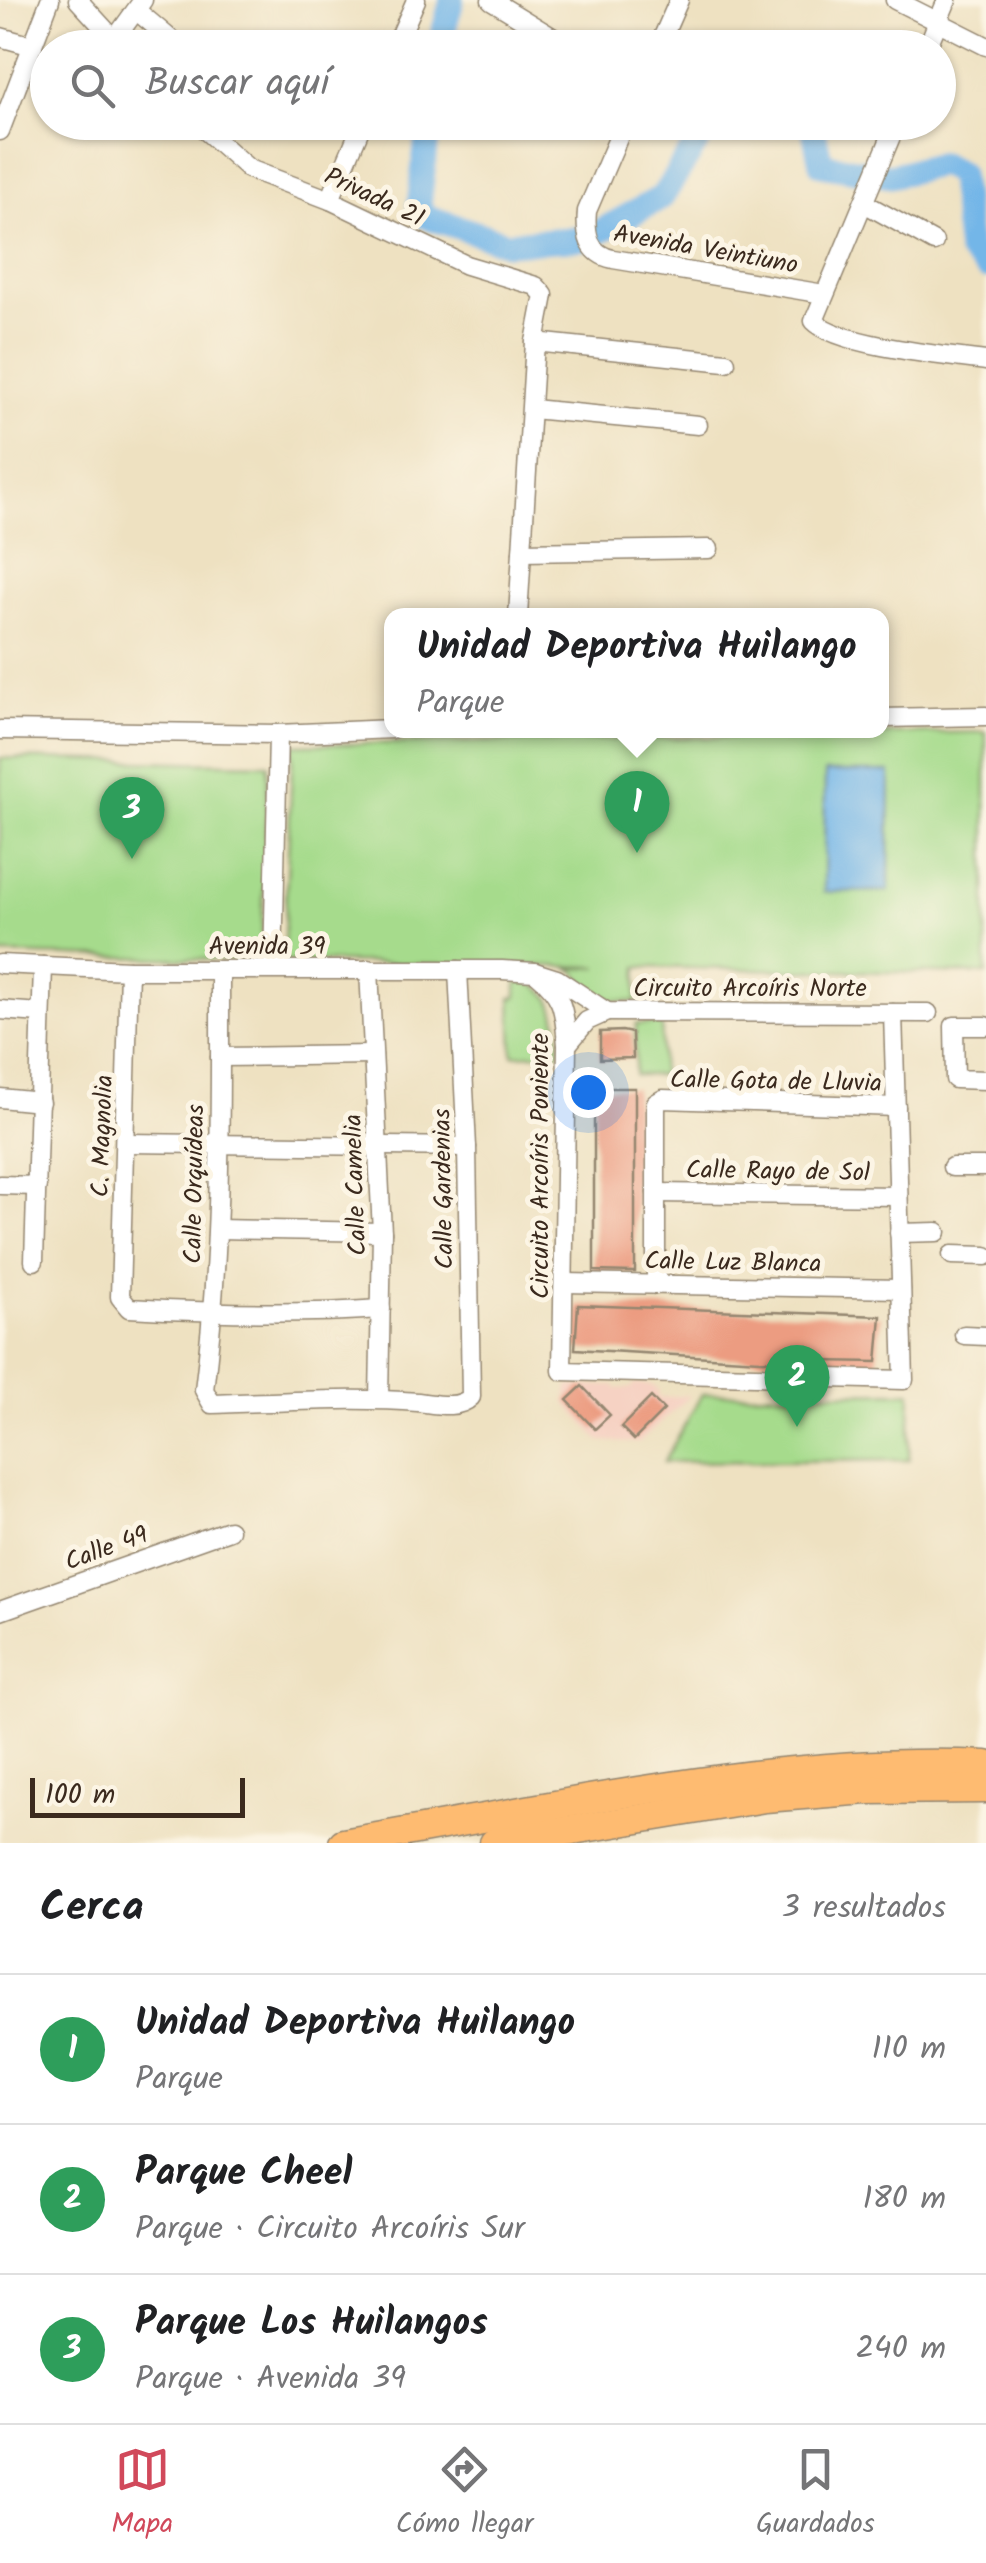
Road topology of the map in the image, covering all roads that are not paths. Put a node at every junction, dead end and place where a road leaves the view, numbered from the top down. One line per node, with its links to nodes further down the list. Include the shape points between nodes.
1 (50, 0): 10 (street)
2 (78, 0): 11 (street)
3 (416, 0): 14 (street)
4 (491, 0): 15 (street)
5 (680, 0): 16 (street)
6 (896, 0): 9 (street)
7 (947, 0): 9 (street)
8 (140, 6): 12 (street); 13 (street)
9 (938, 22): 17 (street); 18 (street)
10 (39, 30)
11 (106, 30)
12 (126, 30)
13 (163, 30)
14 (404, 30)
15 (540, 30)
16 (666, 30)
17 (935, 30)
18 (954, 30)
19 (956, 31): 22 (street)
20 (0, 37): 21 (street)
21 (30, 45)
22 (986, 46)
23 (30, 54): 24 (street)
24 (0, 130)
25 (216, 140): 30 (street, Privada 21, via 249,169)
26 (355, 140): 30 (street)
27 (617, 140): 32 (street, Avenida Veintiuno, via 587,211 588,238 601,257)
28 (890, 140): 29 (street)
29 (867, 194): 31 (street); 32 (street)
30 (330, 200): 33 (street, Privada 21, via 466,265 536,286 544,294)
31 (934, 242)
32 (824, 294): 35 (street, via 814,322 821,328)
33 (534, 342): 34 (street); 36 (street)
34 (726, 362)
35 (986, 362)
36 (532, 409): 37 (street); 39 (street)
37 (698, 425)
38 (708, 550): 39 (street)
39 (522, 552): 40 (street)
40 (518, 608)
41 (986, 716): 42 (street)
42 (889, 718)
43 (384, 729): 45 (street)
44 (0, 730): 45 (street)
45 (278, 734): 48 (street)
46 (0, 964): 47 (street, Avenida 39)
47 (43, 966): 50 (street, Avenida 39); 56 (street)
48 (273, 968): 49 (street, Avenida 39); 51 (street, Avenida 39)
49 (370, 969): 52 (street, Avenida 39); 61 (street, Calle Camelia)
50 (130, 970): 51 (street, Avenida 39); 67 (street, C. Magnolia)
51 (220, 970): 62 (street, Calle Orquídeas)
52 (458, 970): 53 (street, Avenida 39); 70 (street, Calle Gardenias)
53 (535, 972): 55 (street, Circuito Arcoíris Norte); 60 (street, Circuito Arcoíris Poniente, via 564,1008)
54 (0, 1010): 56 (street)
55 (607, 1012): 57 (street, Circuito Arcoíris Norte); 60 (street, Circuito Arcoíris Norte, via 587,1021)
56 (40, 1013): 65 (street)
57 (893, 1013): 58 (street, Circuito Arcoíris Norte); 66 (street)
58 (928, 1013)
59 (986, 1026): 63 (street, via 954,1026 955,1079)
60 (567, 1045): 84 (street, Circuito Arcoíris Poniente)
61 (373, 1055): 62 (street); 69 (street, Calle Camelia)
62 (220, 1057): 68 (street, Calle Orquídeas)
63 (986, 1080)
64 (0, 1098): 65 (street)
65 (40, 1102): 74 (street)
66 (896, 1107): 75 (street, Calle Gota de Lluvia, via 662,1099 656,1103); 76 (street)
67 (126, 1143): 68 (street); 88 (street, C. Magnolia, via 120,1297 130,1308)
68 (218, 1145): 69 (street); 77 (street, Calle Orquídeas)
69 (380, 1146): 70 (street); 78 (street, Calle Camelia)
70 (467, 1147): 91 (street, Calle Gardenias, via 471,1397 465,1403)
71 (952, 1166): 72 (street)
72 (986, 1167)
73 (0, 1185): 74 (street)
74 (38, 1186): 83 (street)
75 (656, 1193): 76 (street, Calle Rayo de Sol); 85 (street, Calle Gota de Lluvia)
76 (898, 1196): 80 (street)
77 (218, 1229): 78 (street); 88 (street, Calle Orquídeas)
78 (382, 1232): 87 (street, Calle Camelia)
79 (937, 1232): 80 (street)
80 (899, 1233): 86 (street)
81 (952, 1255): 82 (street)
82 (986, 1256)
83 (34, 1262)
84 (565, 1283): 85 (street, Calle Luz Blanca); 86 (street, Circuito Arcoíris Poniente, via 562,1371 904,1380)
85 (656, 1285): 86 (street, Calle Luz Blanca)
86 (901, 1288)
87 (381, 1309): 88 (street); 91 (street, Calle Camelia)
88 (214, 1313): 91 (street, Calle Orquídeas, via 204,1390 212,1404)
89 (964, 1335): 90 (street)
90 (986, 1336)
91 (380, 1400)
92 (228, 1530): 93 (street, Calle 49)
93 (0, 1611)
94 (986, 1765): 96 (highway, via 744,1776)
95 (986, 1789): 97 (highway, via 765,1798)
96 (343, 1843)
97 (494, 1843)

